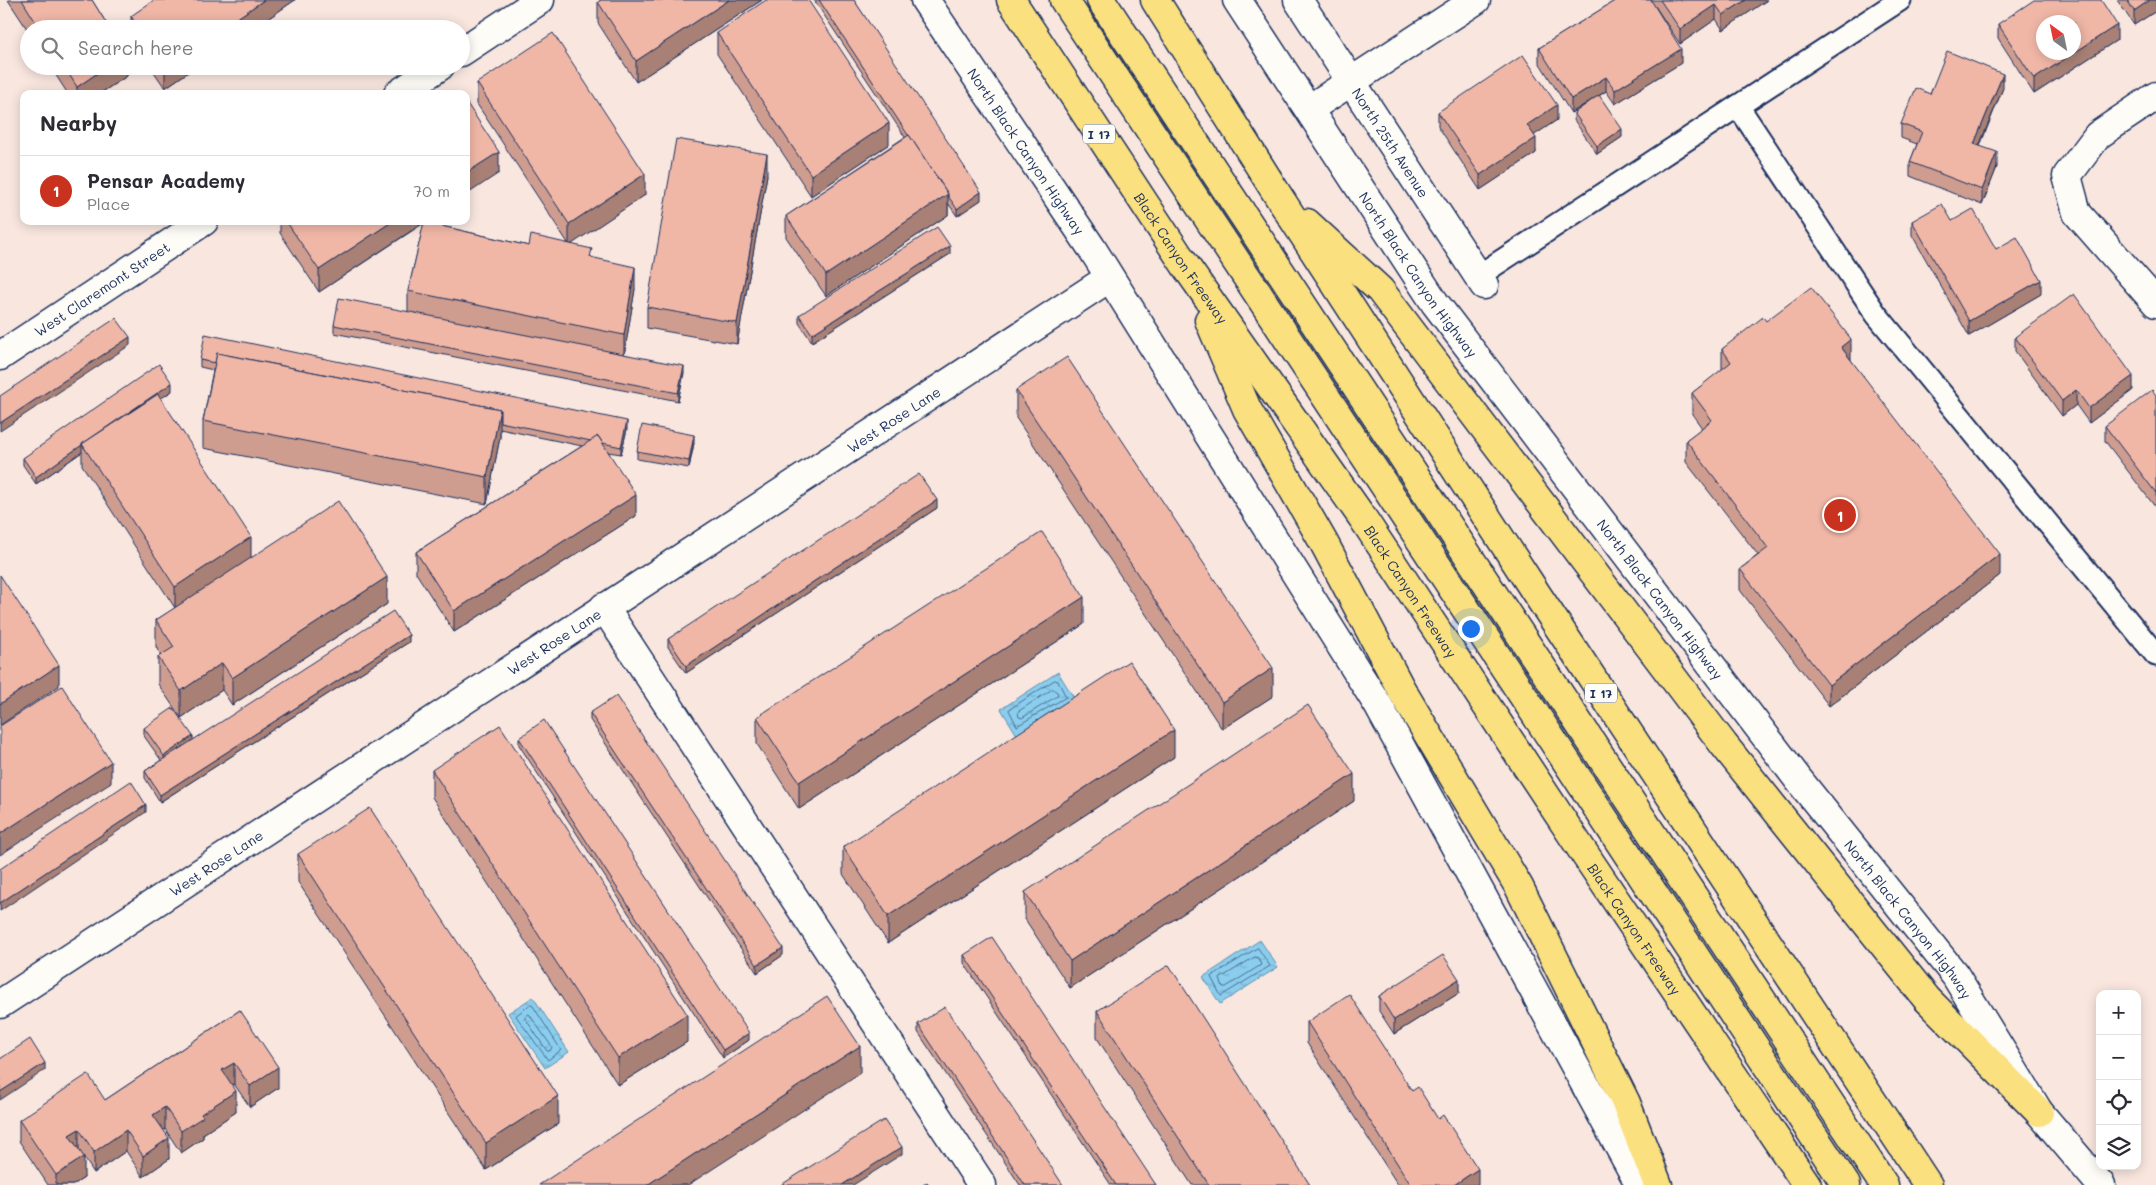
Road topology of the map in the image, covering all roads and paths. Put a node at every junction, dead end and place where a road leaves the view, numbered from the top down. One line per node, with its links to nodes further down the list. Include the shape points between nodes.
1 (540, 0): 11 (street)
2 (925, 0): 21 (street, North Black Canyon Highway)
3 (1011, 0): 20 (highway, Black Canyon Freeway / I 17)
4 (1064, 0): 32 (highway)
5 (1101, 0): 33 (highway)
6 (1155, 0): 18 (highway, I 17)
7 (1237, 0): 17 (street, North Black Canyon Highway)
8 (1298, 0): 13 (street, North 25th Avenue)
9 (1476, 0): 13 (street)
10 (1900, 0): 16 (lane)
11 (470, 46)
12 (426, 75): 14 (street)
13 (1352, 81): 17 (street); 22 (street, North 25th Avenue)
14 (404, 90)
15 (2156, 96): 23 (street, via 2098,135 2067,176 2077,213)
16 (1738, 106): 22 (lane); 26 (lane, via 1876,314)
17 (1309, 108): 28 (street, North Black Canyon Highway, via 1435,303 1798,779 1955,975)
18 (1279, 197): 28 (highway, via 1380,290 1786,826 1928,999); 34 (highway, I 17, via 1653,772)
19 (198, 225): 24 (street, West Claremont Street)
20 (1187, 268): 29 (highway, via 1247,409 1324,543 1401,689 1519,887 1626,1103); 31 (highway, Black Canyon Freeway / I 17, via 1362,517)
21 (1109, 278): 25 (street, West Rose Lane); 29 (street, North Black Canyon Highway, via 1378,705)
22 (1481, 280)
23 (2156, 303)
24 (0, 356)
25 (604, 607): 27 (street, West Rose Lane); 30 (street)
26 (2156, 655)
27 (0, 1004)
28 (2039, 1112): 35 (street, North Black Canyon Highway)
29 (1638, 1183)
30 (982, 1185)
31 (1807, 1185)
32 (1846, 1185)
33 (1884, 1185)
34 (1928, 1185)
35 (2101, 1185)

